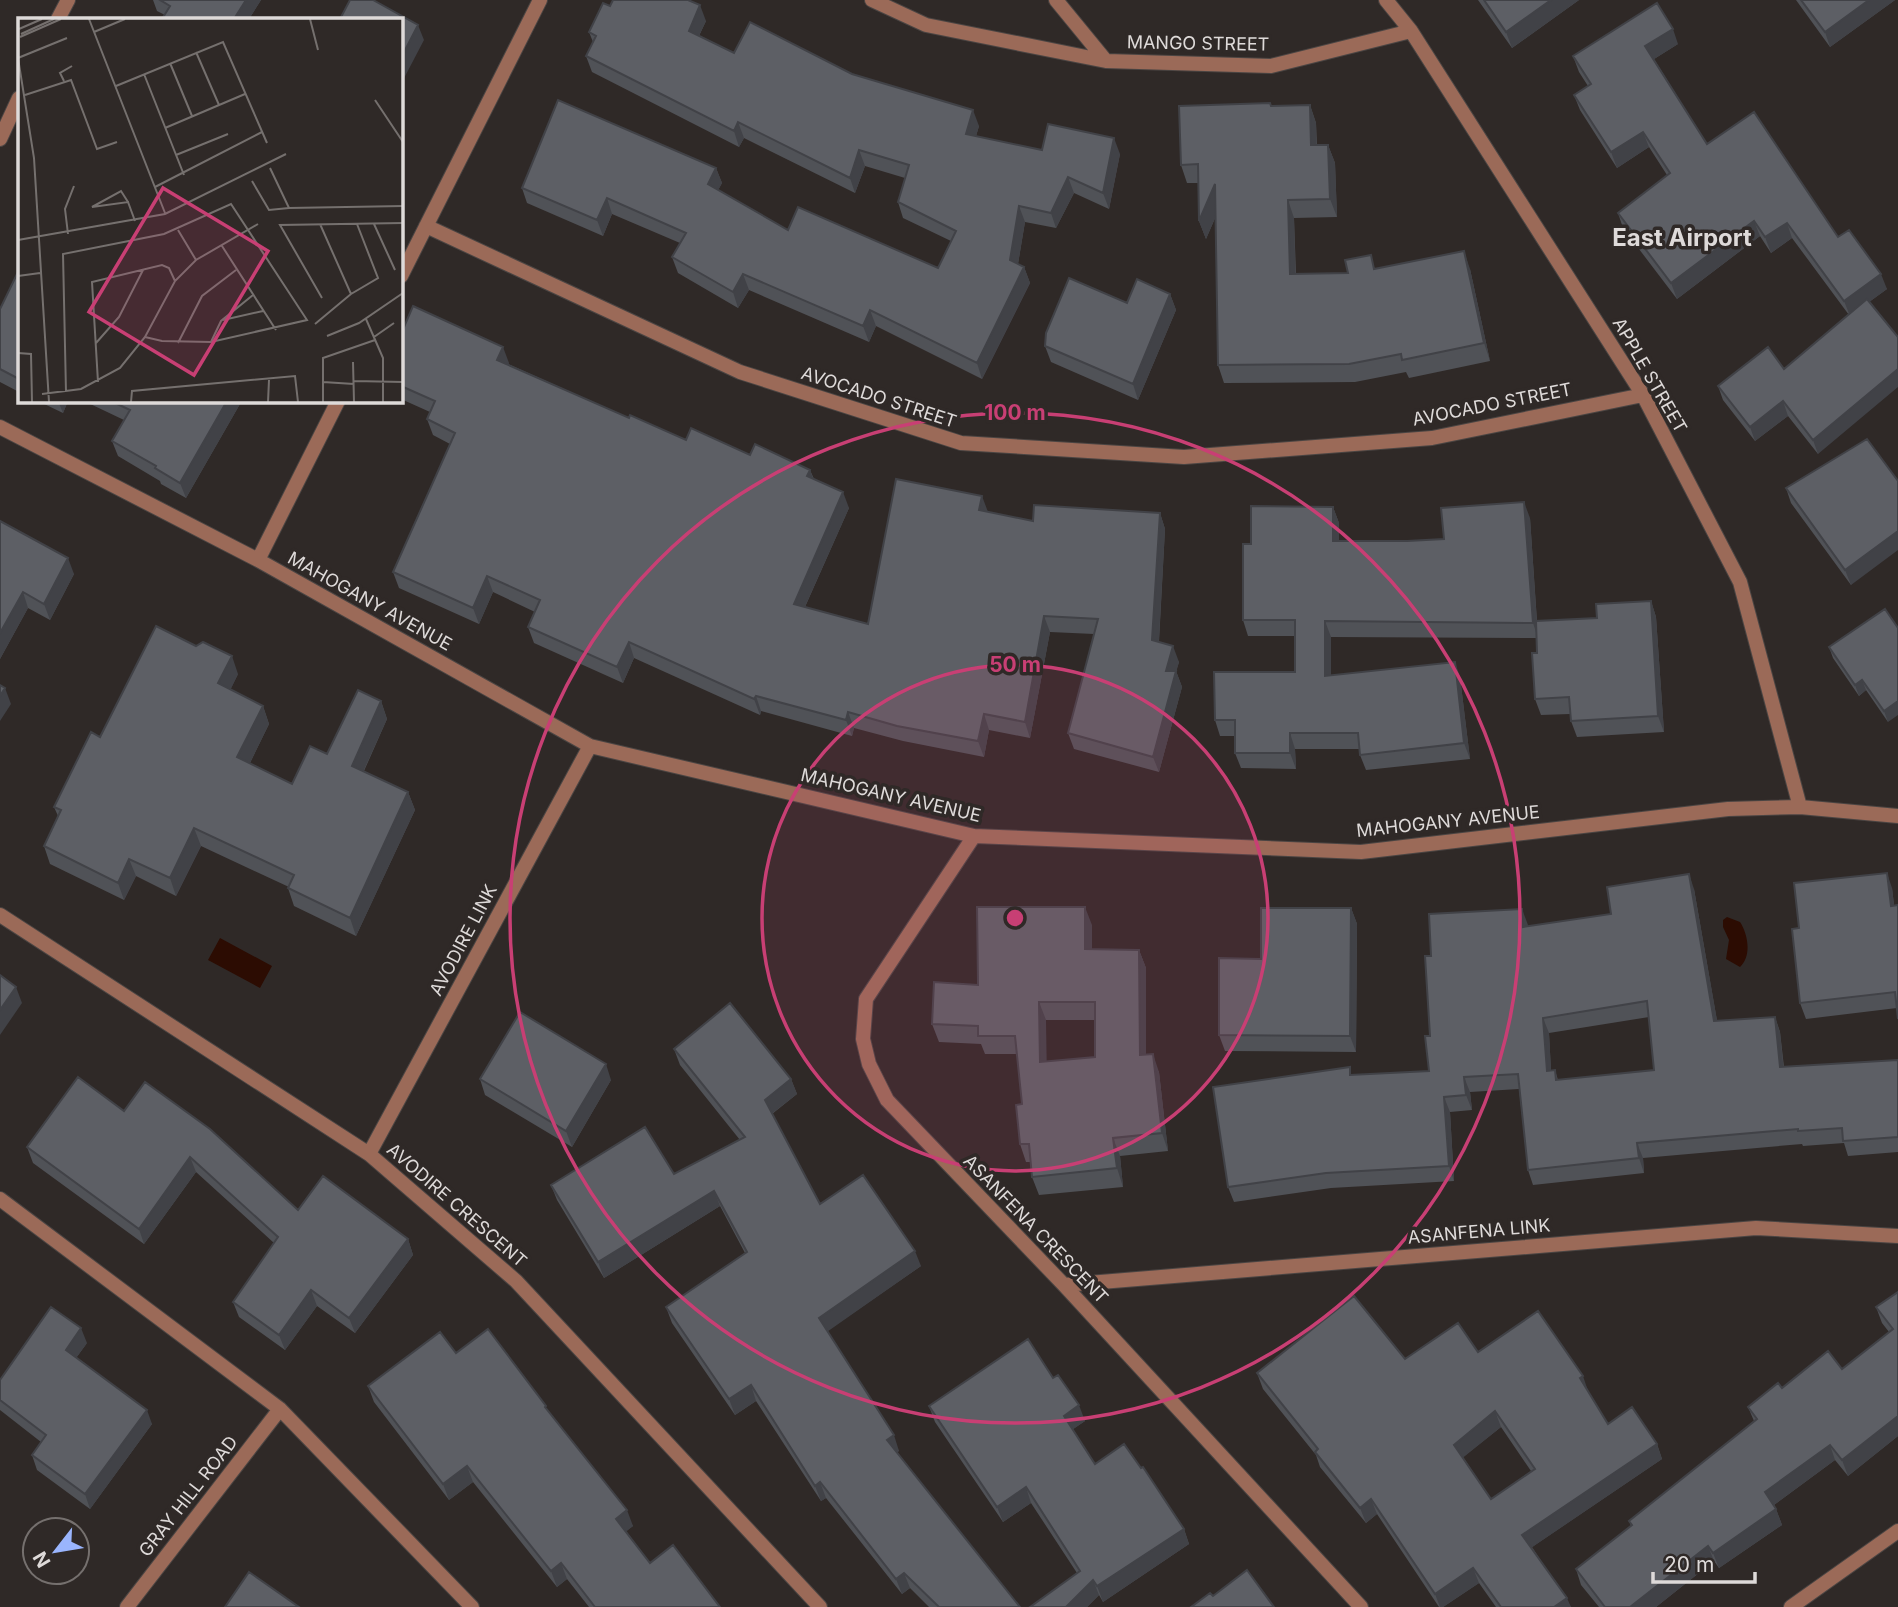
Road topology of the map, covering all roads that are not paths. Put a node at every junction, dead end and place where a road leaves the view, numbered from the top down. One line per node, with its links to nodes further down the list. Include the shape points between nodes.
1 (68, 0): 6 (street)
2 (540, 0): 11 (street)
3 (872, 0): 8 (street, MANGO STREET, via 926,25)
4 (1056, 0): 8 (street, MANGO STREET)
5 (1386, 0): 7 (street, APPLE STREET)
6 (59, 18)
7 (1411, 31): 8 (street, MANGO STREET, via 1271,66); 13 (street, APPLE STREET)
8 (1106, 61)
9 (18, 101): 10 (street)
10 (0, 139)
11 (426, 226): 12 (street); 13 (street, AVOCADO STREET, via 740,372 961,443 1184,457 1432,438)
12 (402, 274)
13 (1643, 395): 18 (street, APPLE STREET, via 1740,582)
14 (337, 402): 16 (street)
15 (0, 427): 16 (street, MAHOGANY AVENUE)
16 (258, 560): 17 (street, MAHOGANY AVENUE)
17 (590, 746): 20 (street, MAHOGANY AVENUE); 22 (street, AVODIRE LINK)
18 (1800, 807): 19 (street, MAHOGANY AVENUE); 20 (street, MAHOGANY AVENUE, via 1728,809 1361,852)
19 (1898, 816)
20 (974, 836): 25 (street, ASANFENA CRESCENT, via 866,999 863,1039 869,1064 887,1100)
21 (0, 915): 22 (street, AVODIRE CRESCENT)
22 (369, 1154): 30 (street, AVODIRE CRESCENT, via 516,1281)
23 (0, 1199): 26 (street)
24 (1898, 1236): 25 (street, ASANFENA LINK, via 1756,1227)
25 (1064, 1285): 31 (street, ASANFENA CRESCENT)
26 (280, 1409): 28 (street, GRAY HILL ROAD); 29 (street)
27 (1898, 1531): 32 (street)
28 (127, 1607)
29 (472, 1607)
30 (820, 1607)
31 (1361, 1607)
32 (1791, 1607)

